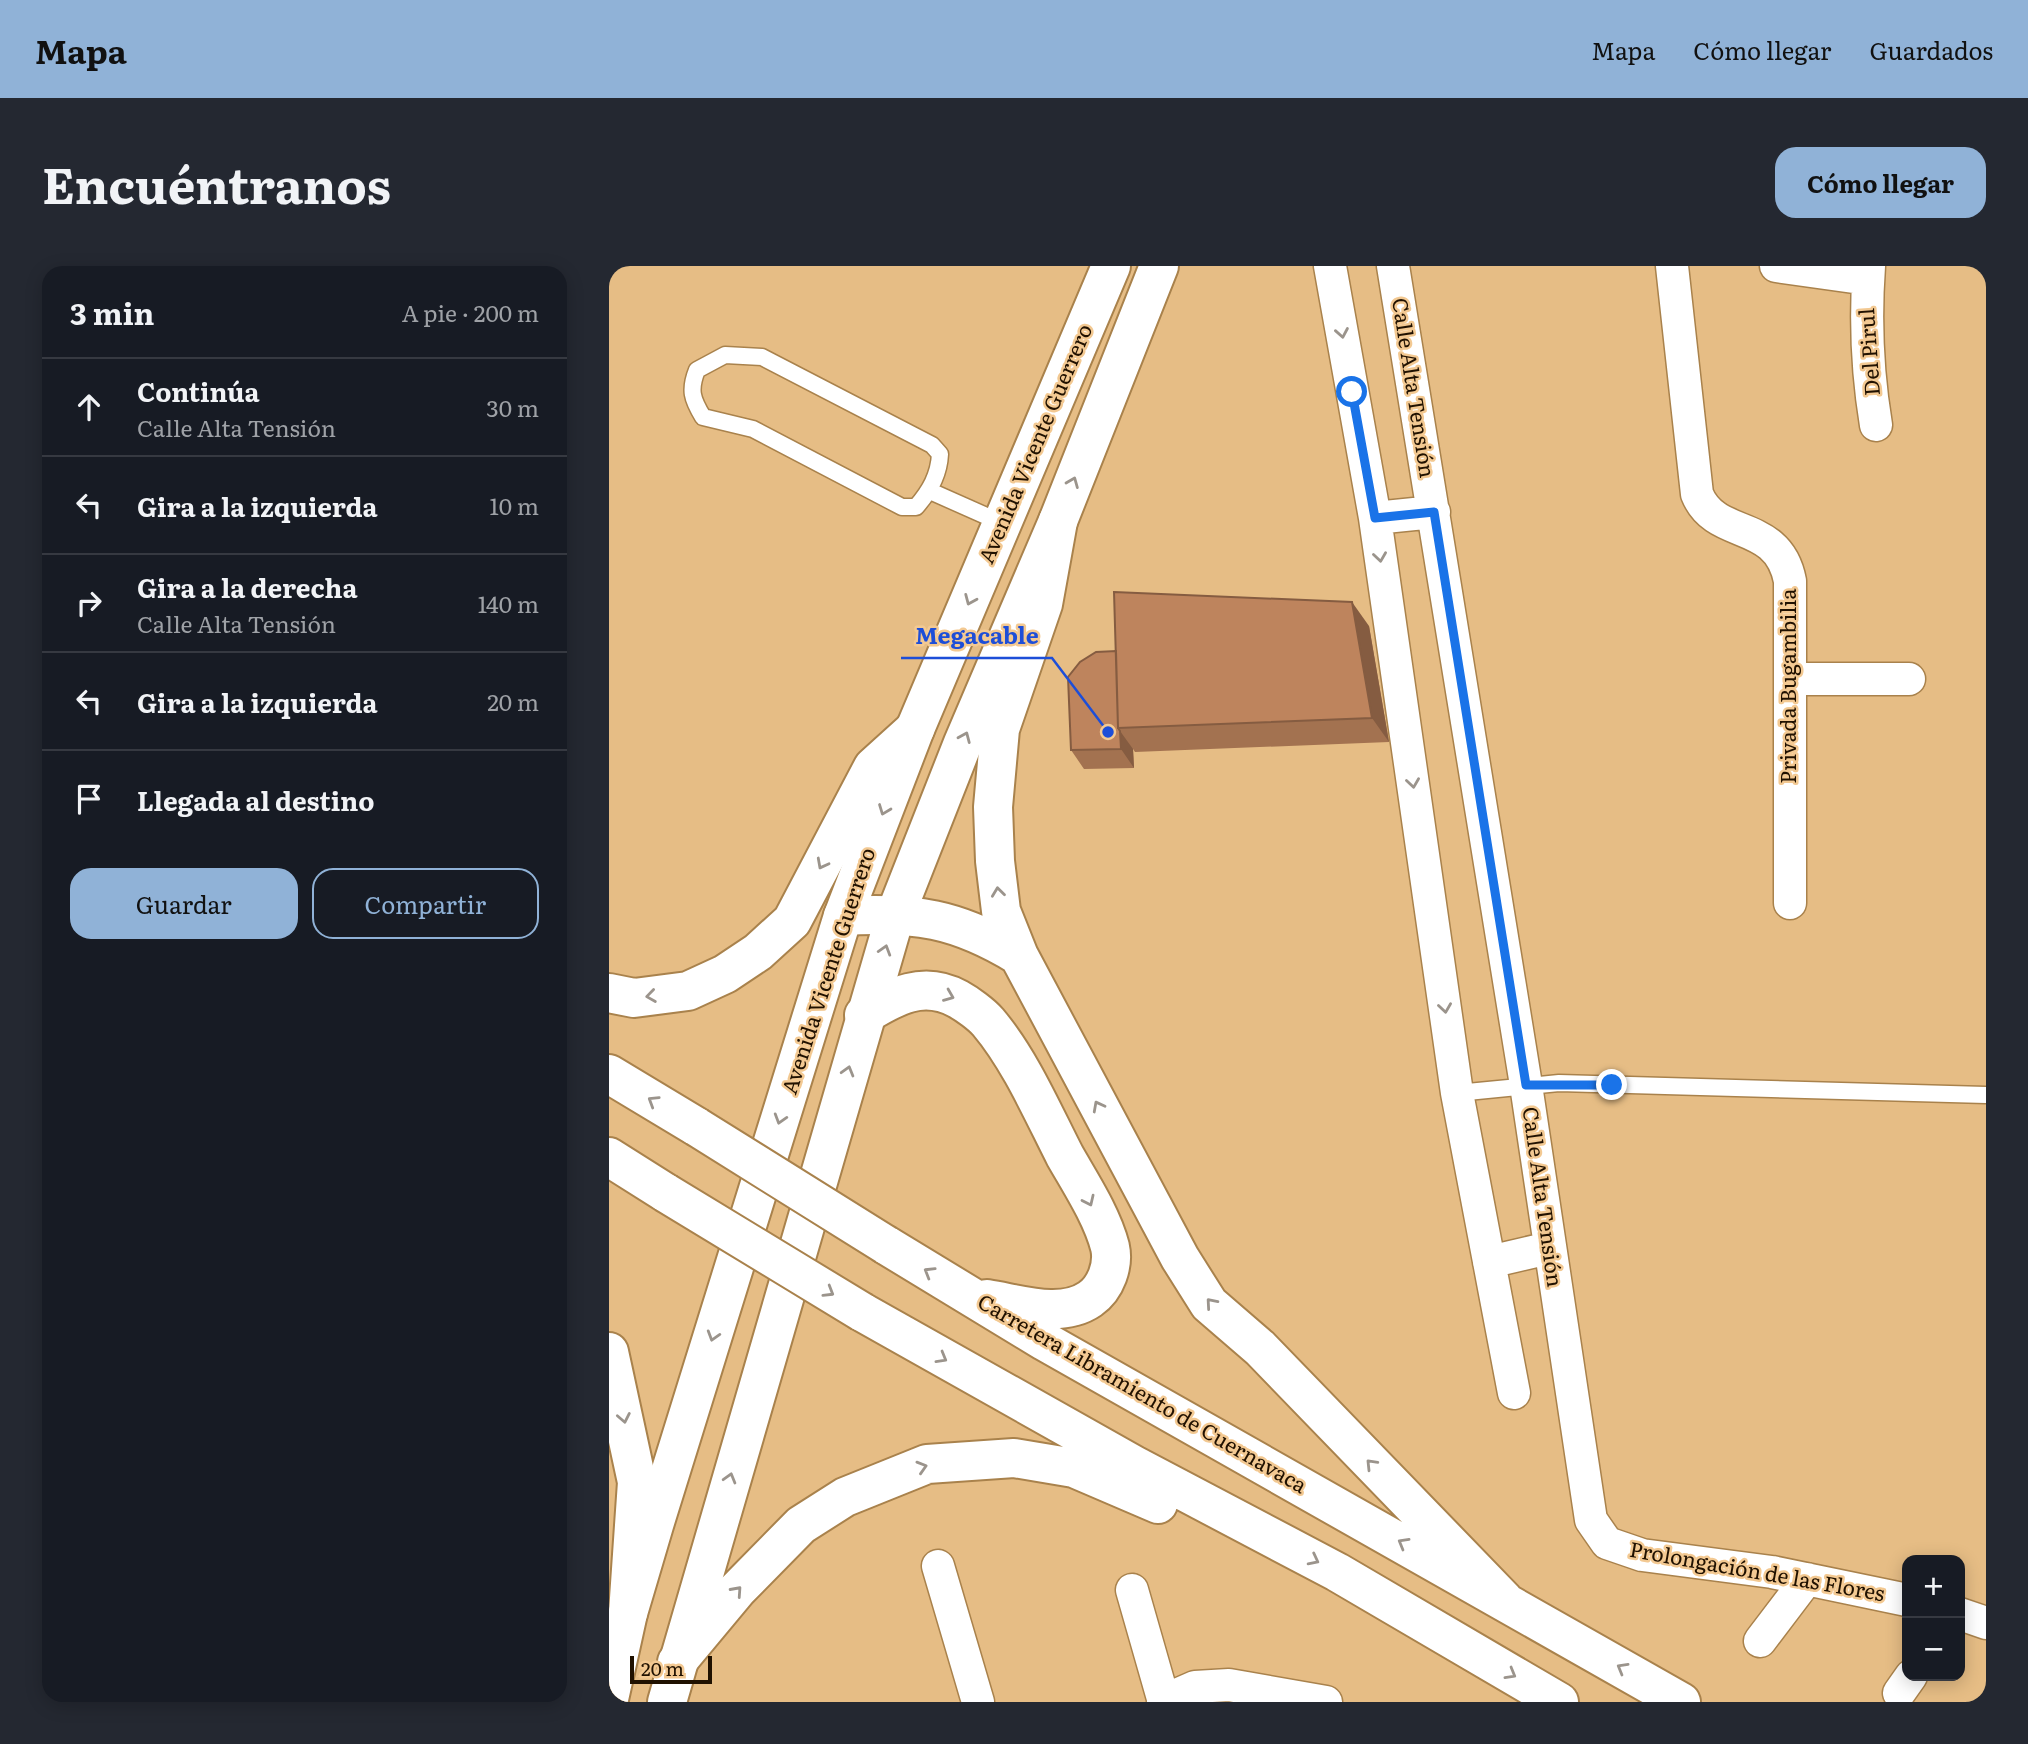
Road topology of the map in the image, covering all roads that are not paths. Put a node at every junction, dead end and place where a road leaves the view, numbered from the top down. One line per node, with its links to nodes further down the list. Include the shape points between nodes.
1 (1111, 266): 8 (main road, Avenida Vicente Guerrero)
2 (1159, 266): 9 (main road)
3 (1330, 266): 13 (street, one-way to 13)
4 (1393, 266): 12 (street, Calle Alta Tensión)
5 (1672, 266): 16 (street, Privada Bugambilia, via 1697,494 1713,516 1773,545 1786,560)
6 (1776, 266): 7 (street)
7 (1868, 272): 10 (street, Del Pirul, via 1867,368)
8 (1056, 395): 9 (main road); 15 (main road, Avenida Vicente Guerrero)
9 (1100, 414): 14 (main road, one-way to 9)
10 (1876, 425)
11 (930, 491): 11 (lane, via 916,507 902,507 753,429 703,417 691,397 697,370 725,355 762,357 920,439 940,454); 15 (lane)
12 (1434, 512): 13 (street); 26 (street, Calle Alta Tensión)
13 (1375, 518): 27 (street, one-way to 27)
14 (1058, 521): 20 (main road, one-way to 14, via 963,743); 22 (main road, one-way to 14, via 1001,911 995,861 1000,729 1043,604)
15 (1003, 523): 18 (main road, Avenida Vicente Guerrero, one-way to 18)
16 (1790, 679): 17 (street); 19 (street, Privada Bugambilia)
17 (1909, 679)
18 (915, 729): 21 (main road, Avenida Vicente Guerrero, one-way to 21); 23 (main road, one-way to 23, via 873,767 792,921 758,952 725,974 688,990 634,998)
19 (1790, 903)
20 (897, 913): 21 (main road); 22 (main road, via 942,921 989,938); 24 (main road, one-way to 20)
21 (843, 916): 35 (main road, Avenida Vicente Guerrero, one-way to 35)
22 (1019, 957): 43 (main road, one-way to 22, via 1259,1349 1209,1304)
23 (609, 993)
24 (865, 1015): 32 (main road, one-way to 32, via 901,993 930,989 958,999 986,1020 1016,1063 1110,1248 1110,1274 1092,1298 1063,1310); 38 (main road, one-way to 24)
25 (609, 1074): 32 (main road, Carretera Libramiento de Cuernavaca, one-way to 25, bridge)
26 (1526, 1085): 27 (lane); 28 (lane); 30 (street, Calle Alta Tensión)
27 (1457, 1093): 31 (street)
28 (1986, 1095)
29 (609, 1157): 36 (main road, one-way to 36, bridge, via 862,1312)
30 (1549, 1248): 31 (street); 37 (street, Calle Alta Tensión, via 1591,1520)
31 (1489, 1262): 34 (street)
32 (971, 1297): 43 (main road, Carretera Libramiento de Cuernavaca, one-way to 32)
33 (609, 1352): 44 (main road, one-way to 44, via 637,1482)
34 (1514, 1393)
35 (654, 1525): 38 (main road); 44 (main road, Avenida Vicente Guerrero)
36 (1268, 1536): 48 (main road, one-way to 36, via 737,1590 801,1525 845,1497 927,1464 1014,1458 1074,1468 1145,1497 1226,1539); 54 (main road, one-way to 54)
37 (1607, 1543): 40 (street, Prolongación de las Flores, via 1642,1555)
38 (711, 1544): 48 (main road)
39 (938, 1566): 51 (street)
40 (1807, 1579): 42 (street, Prolongación de las Flores); 47 (street)
41 (1132, 1590): 52 (street)
42 (1902, 1599)
43 (1504, 1600): 55 (main road, Carretera Libramiento de Cuernavaca, one-way to 43)
44 (628, 1613): 49 (main road, Avenida Vicente Guerrero)
45 (1965, 1616): 46 (street)
46 (1986, 1623)
47 (1760, 1641)
48 (677, 1662): 50 (main road)
49 (609, 1699)
50 (667, 1702)
51 (978, 1702)
52 (1164, 1702): 53 (street, via 1195,1687 1229,1685)
53 (1326, 1702)
54 (1559, 1702)
55 (1681, 1702)

